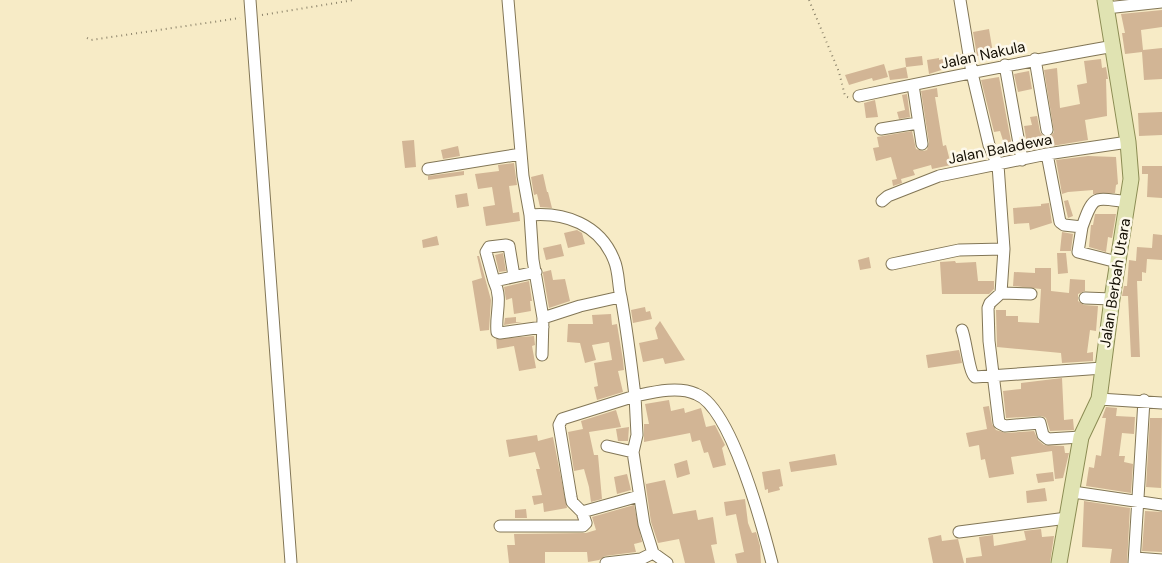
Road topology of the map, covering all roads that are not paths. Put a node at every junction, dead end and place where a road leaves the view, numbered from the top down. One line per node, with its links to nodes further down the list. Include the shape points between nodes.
1 (250, 0): 60 (street)
2 (508, 0): 17 (street)
3 (960, 0): 9 (street)
4 (1162, 2): 5 (street)
5 (1106, 4): 6 (main road, Jalan Berbah Utara)
6 (1114, 46): 7 (street, Jalan Nakula); 15 (main road, Jalan Berbah Utara)
7 (1035, 59): 8 (street, Jalan Nakula); 14 (street)
8 (1005, 65): 9 (street, Jalan Nakula); 19 (street)
9 (972, 73): 10 (street, Jalan Nakula); 20 (street, via 989,145)
10 (912, 85): 11 (street, Jalan Nakula); 12 (street)
11 (859, 96)
12 (918, 123): 13 (street); 16 (street)
13 (881, 129)
14 (1047, 130)
15 (1128, 142): 18 (street, Jalan Baladewa); 23 (main road, Jalan Berbah Utara, via 1131,179)
16 (922, 144)
17 (521, 154): 21 (street); 24 (street)
18 (1047, 154): 19 (street, Jalan Baladewa); 25 (street, via 1060,222)
19 (1022, 160): 20 (street, Jalan Baladewa)
20 (998, 165): 22 (street, Jalan Baladewa, via 939,176); 26 (street)
21 (428, 168)
22 (882, 201)
23 (1128, 202): 25 (street, via 1094,200); 27 (main road, Jalan Berbah Utara)
24 (530, 215): 29 (street); 34 (street, via 567,217 602,240 614,260)
25 (1082, 227): 27 (street, via 1079,253)
26 (1004, 249): 28 (street, via 959,250); 32 (street)
27 (1117, 262): 36 (main road, Jalan Berbah Utara)
28 (892, 264)
29 (536, 272): 30 (street); 37 (street)
30 (514, 276): 31 (street); 31 (street, via 509,246 488,248 486,252)
31 (494, 281): 37 (street, via 499,304 497,332)
32 (1001, 293): 33 (street); 41 (street, via 988,308)
33 (1031, 294)
34 (620, 297): 37 (street, via 580,306); 42 (street)
35 (1085, 298): 36 (street)
36 (1112, 299): 40 (main road, Jalan Berbah Utara)
37 (543, 322): 39 (street)
38 (962, 330): 41 (street, via 971,375)
39 (542, 355)
40 (1103, 368): 41 (street); 43 (main road, Jalan Berbah Utara)
41 (994, 374): 46 (street, via 1002,426 1038,422 1048,439)
42 (635, 396): 48 (street, via 637,435); 53 (street, via 560,422 572,502); 63 (street, via 660,390 678,391 697,394 709,404 741,462 758,504)
43 (1100, 399): 44 (street); 46 (main road, Jalan Berbah Utara)
44 (1144, 400): 45 (street); 51 (street)
45 (1162, 403)
46 (1082, 437): 49 (main road, Jalan Berbah Utara)
47 (607, 446): 48 (street)
48 (633, 452): 50 (street)
49 (1073, 492): 51 (street); 54 (main road, Jalan Berbah Utara)
50 (639, 496): 53 (street); 57 (street)
51 (1138, 501): 52 (street); 58 (street)
52 (1162, 506)
53 (582, 512): 55 (street, via 586,523 583,526)
54 (1067, 518): 56 (street); 64 (main road, Jalan Berbah Utara)
55 (500, 526)
56 (959, 532)
57 (653, 553): 61 (street); 62 (street)
58 (1134, 560): 59 (street)
59 (1162, 560)
60 (291, 563)
61 (606, 563)
62 (667, 563)
63 (772, 563)
64 (1059, 563)

